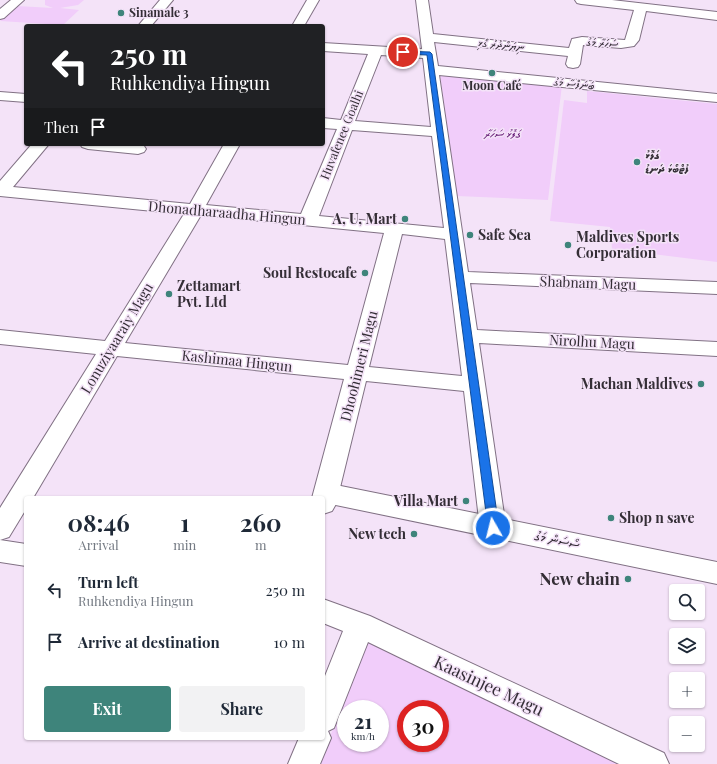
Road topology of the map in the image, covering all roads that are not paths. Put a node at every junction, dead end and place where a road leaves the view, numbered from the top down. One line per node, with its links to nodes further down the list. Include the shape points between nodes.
1 (18, 0): 8 (street)
2 (167, 0): 10 (street)
3 (313, 0): 11 (street)
4 (422, 0): 15 (street)
5 (581, 0): 7 (street)
6 (711, 0): 9 (street)
7 (641, 7): 9 (street); 14 (street, ސަހަރާ މަގު, via 629,43 582,41 577,42)
8 (0, 15)
9 (712, 15)
10 (146, 24)
11 (299, 24)
12 (325, 47): 13 (street)
13 (376, 50): 15 (street); 21 (street, Huvafenee Goalhi)
14 (575, 53): 15 (street, ނިޔަންދުރު ގޯޅި); 16 (street, ސަހަރާ މަގު)
15 (430, 54): 16 (street, ބަނަފްސާ މަގު); 22 (street)
16 (570, 83): 19 (street, ބަނަފްސާ މަގު)
17 (0, 96): 18 (street)
18 (24, 98)
19 (717, 98)
20 (325, 123): 21 (street)
21 (346, 125): 22 (street); 29 (street, Huvafenee Goalhi)
22 (440, 132): 31 (street)
23 (39, 146): 27 (street)
24 (108, 146): 26 (street)
25 (231, 146): 28 (street, Lonuziyaaraiy Magu)
26 (138, 149)
27 (0, 191): 28 (street, Dhonadharaadha Hingun)
28 (195, 210): 29 (street, Dhonadharaadha Hingun); 36 (street, Lonuziyaaraiy Magu)
29 (308, 220): 30 (street, Dhonadharaadha Hingun)
30 (394, 228): 31 (street, Dhonadharaadha Hingun); 38 (street, Dhoohimeri Magu)
31 (454, 234): 32 (street)
32 (460, 277): 33 (street, Shabnam Magu); 34 (street)
33 (717, 288)
34 (467, 336): 37 (street, Nirolhu Magu); 39 (street)
35 (0, 337): 36 (street, Kashimaa Hingun)
36 (110, 348): 38 (street, Kashimaa Hingun); 43 (street, Lonuziyaaraiy Magu)
37 (717, 349)
38 (357, 374): 39 (street, Kashimaa Hingun); 40 (street, Dhoohimeri Magu)
39 (474, 385): 42 (street)
40 (325, 496)
41 (325, 499): 42 (street, ސޯސަން މަގު)
42 (493, 528): 46 (street, ސޯސަން މަގު)
43 (0, 530)
44 (0, 551): 45 (street)
45 (24, 555)
46 (717, 573)
47 (325, 612): 48 (street, Kaasinjee Magu)
48 (360, 625): 49 (street); 52 (street, Kaasinjee Magu)
49 (325, 713)
50 (314, 740): 51 (street)
51 (304, 764)
52 (653, 764)

